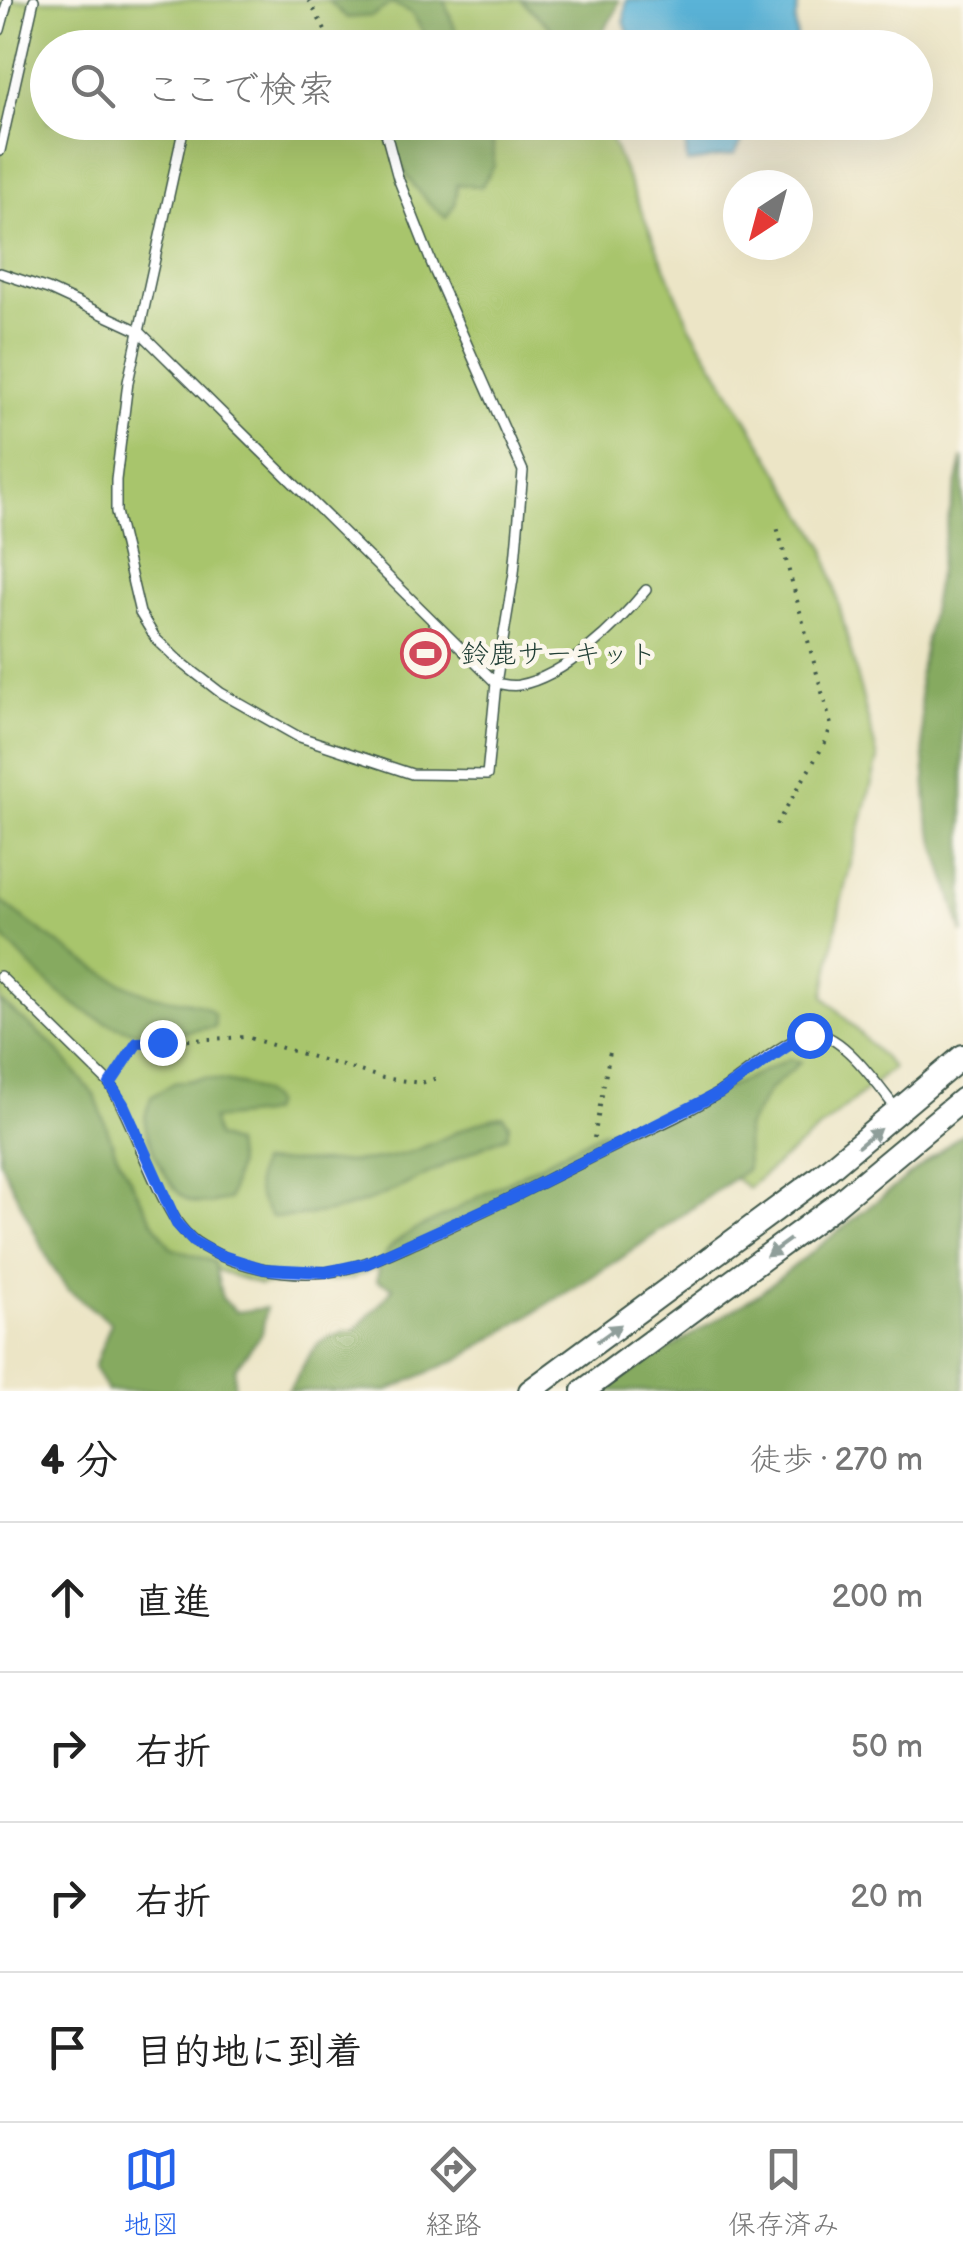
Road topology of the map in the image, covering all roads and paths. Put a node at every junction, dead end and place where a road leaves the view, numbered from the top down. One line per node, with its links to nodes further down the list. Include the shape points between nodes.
1 (8, 0): 4 (lane)
2 (34, 0): 8 (lane)
3 (309, 0): 5 (path)
4 (0, 30)
5 (326, 30)
6 (181, 140): 10 (lane)
7 (387, 140): 13 (lane, via 435,272 523,471)
8 (0, 151)
9 (0, 272): 10 (lane)
10 (140, 331): 13 (lane); 13 (lane, via 120,436 116,512 140,613 177,660 297,736 412,774 487,775)
11 (777, 527): 14 (path, via 831,724)
12 (646, 590): 13 (lane, via 604,636 569,660 517,686)
13 (496, 683)
14 (776, 825)
15 (0, 976): 19 (lane)
16 (611, 1046): 22 (path)
17 (963, 1056): 21 (street)
18 (436, 1078): 19 (path, via 383,1078 246,1037 137,1043)
19 (110, 1084): 22 (lane, via 177,1224 219,1255 264,1269 326,1272 365,1264)
20 (963, 1099): 24 (street, one-way to 24, via 832,1208)
21 (899, 1113): 22 (lane, via 864,1068 817,1034); 23 (street, one-way to 21)
22 (590, 1158)
23 (530, 1391)
24 (583, 1391)

